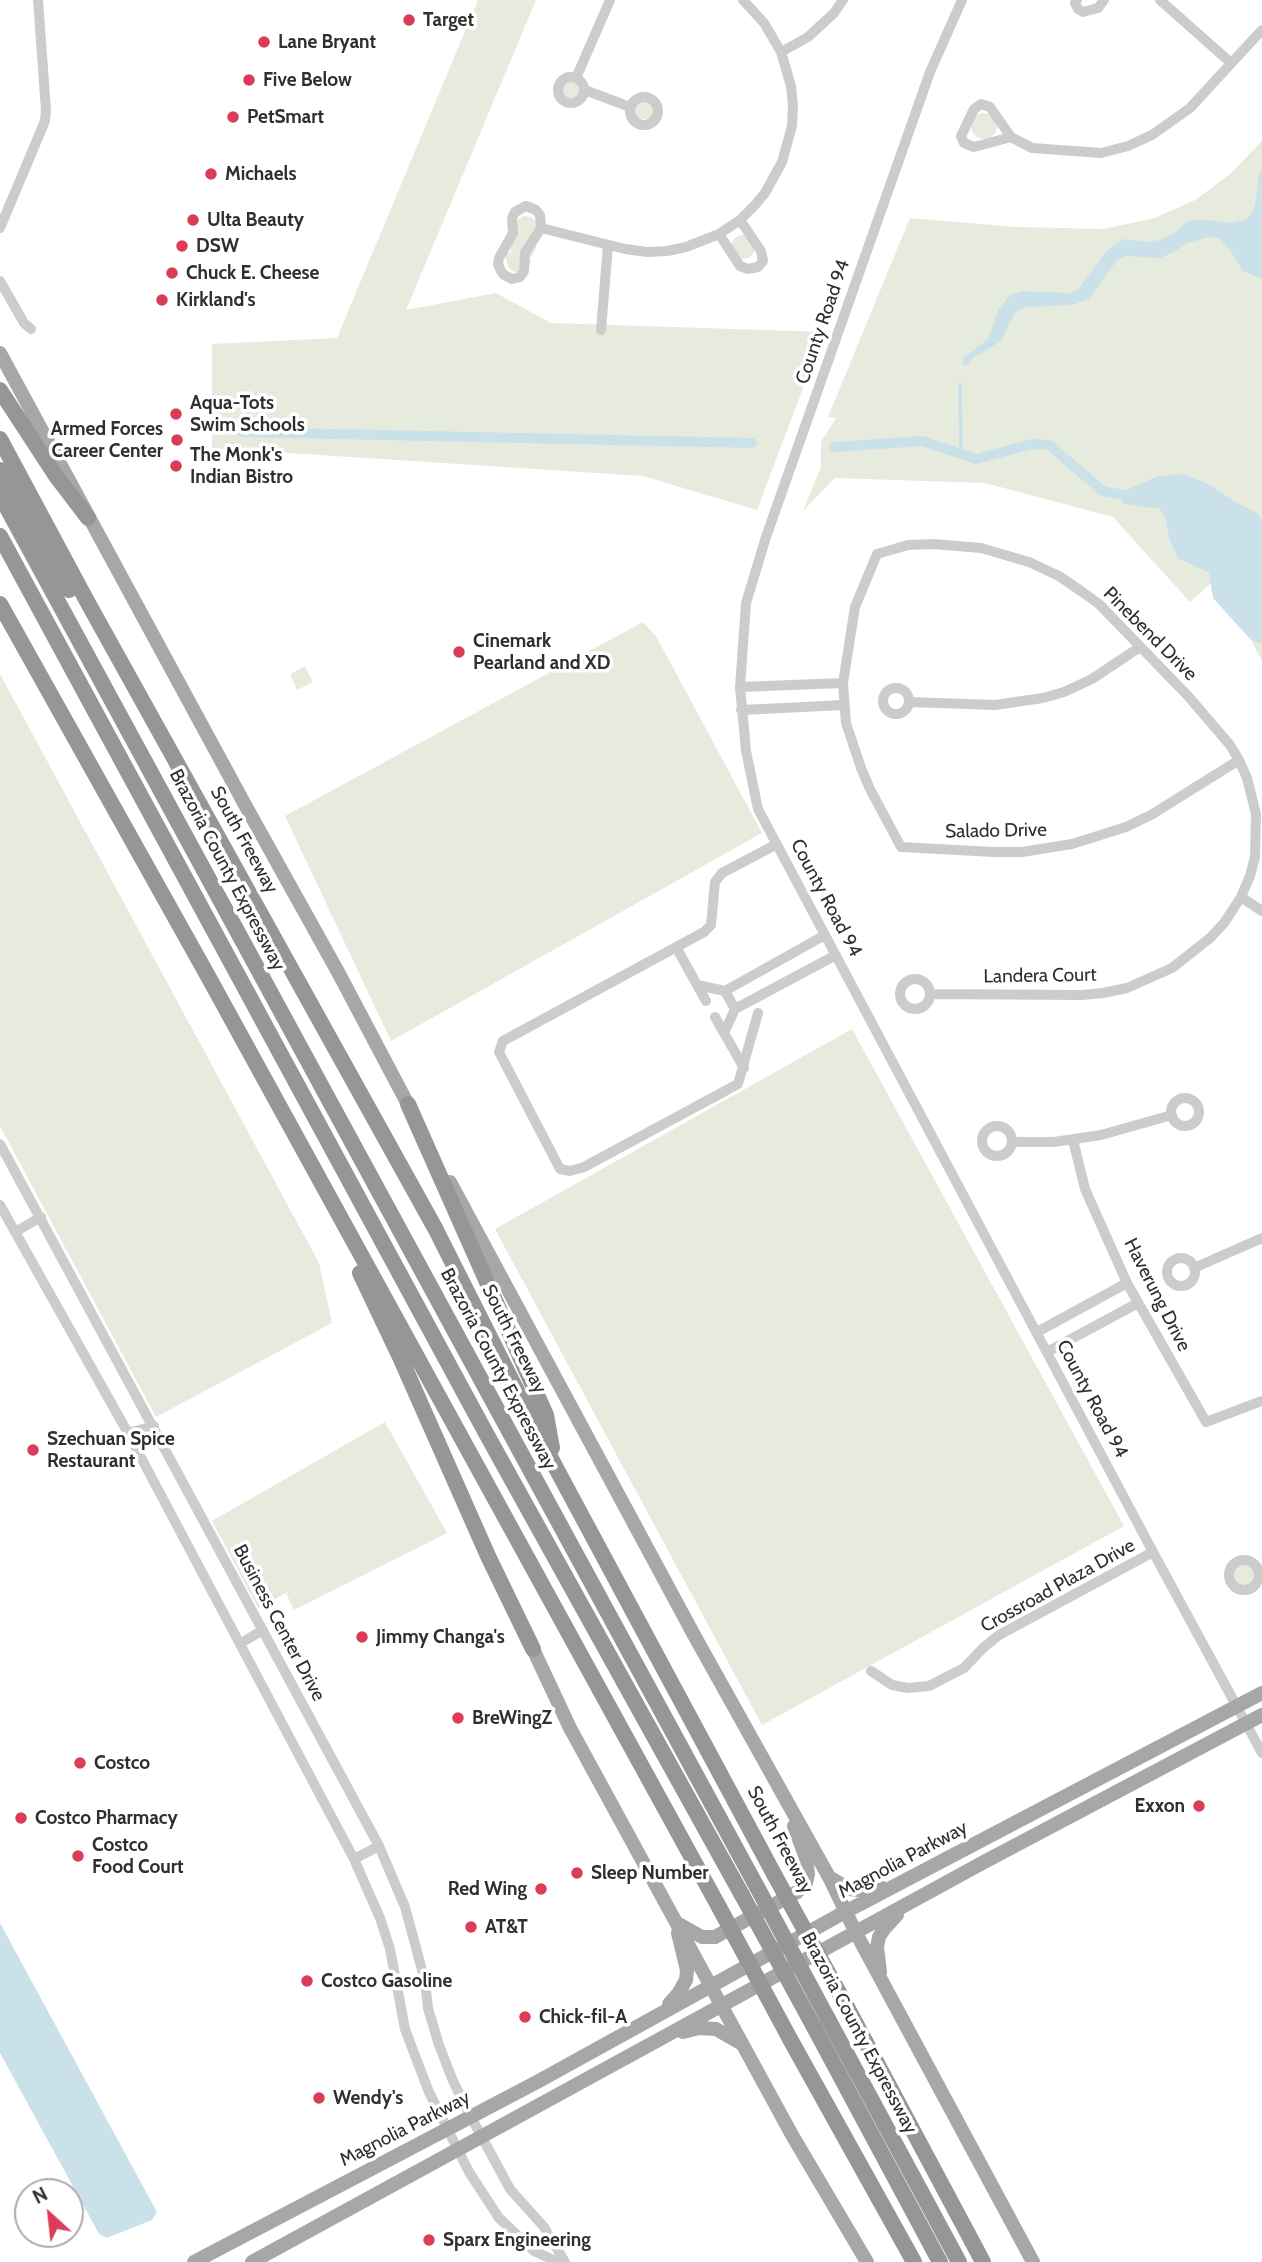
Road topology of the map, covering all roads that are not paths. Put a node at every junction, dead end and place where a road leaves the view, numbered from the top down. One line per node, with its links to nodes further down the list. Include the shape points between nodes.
1 (38, 0): 18 (street, via 45,121)
2 (610, 0): 12 (street)
3 (743, 0): 10 (street)
4 (843, 0): 10 (street, via 808,37)
5 (962, 0): 35 (street, County Road 94, via 930,72 766,537 746,603)
6 (1076, 0): 7 (street, via 1083,12 1098,8)
7 (1104, 0)
8 (1160, 0): 11 (street)
9 (1262, 30): 11 (street)
10 (782, 52): 16 (street, via 793,106 788,146 775,178)
11 (1231, 63): 15 (street, via 1190,108 1128,146 1101,153 1032,148)
12 (576, 78): 13 (street); 13 (street, via 562,81 559,96 566,103 576,103)
13 (584, 90): 14 (street)
14 (630, 107)
15 (1011, 136): 15 (street, via 990,107 981,104 961,136 964,144 974,147)
16 (740, 220): 19 (street); 19 (street, via 761,251 763,261 758,267 748,270 740,266)
17 (541, 228): 17 (street, via 525,253 520,277 504,275 499,258 513,233 515,212 533,207 540,215); 20 (street)
18 (0, 229)
19 (719, 234): 20 (street, via 667,251)
20 (608, 245): 23 (street)
21 (0, 281): 22 (street)
22 (31, 329)
23 (601, 330)
24 (0, 353): 29 (main road)
25 (0, 390): 29 (highway)
26 (0, 439): 33 (highway, South Freeway)
27 (0, 470): 33 (highway, via 98,640)
28 (0, 495): 99 (highway, Brazoria County Expressway, bridge, via 757,1887)
29 (88, 517): 55 (main road)
30 (0, 536): 99 (highway, Brazoria County Expressway, bridge, via 487,1435 742,1895)
31 (0, 604): 57 (highway)
32 (1140, 647): 34 (street, Pinebend Drive, via 1099,604 1029,562 955,544 908,545 877,554 855,607); 36 (street, via 1092,679 1043,698 995,705); 39 (street, Pinebend Drive, via 1188,696)
33 (119, 659): 73 (highway, South Freeway, via 435,1228)
34 (842, 683): 35 (street); 37 (street)
35 (740, 687): 38 (street, County Road 94)
36 (909, 702)
37 (844, 705): 38 (street); 39 (street, Salado Drive, via 861,768 901,847 1022,852 1072,845 1151,816)
38 (741, 710): 40 (street, County Road 94, via 758,809)
39 (1239, 760): 41 (street, Pinebend Drive, via 1253,796 1257,835)
40 (777, 845): 43 (street, County Road 94); 44 (street, via 722,873 715,882 711,925)
41 (1241, 897): 42 (street); 48 (street, Landera Court, via 1224,923 1190,956 1127,988 1082,995)
42 (1262, 911)
43 (825, 935): 45 (street, County Road 94); 47 (street)
44 (676, 947): 46 (street); 54 (street, via 503,1041 499,1052 560,1168 584,1167 738,1084)
45 (836, 955): 50 (street); 68 (street, County Road 94)
46 (697, 985): 47 (street); 49 (street)
47 (725, 991): 50 (street)
48 (930, 994)
49 (706, 1001)
50 (735, 1009): 53 (street)
51 (758, 1013): 54 (street)
52 (715, 1017): 53 (street)
53 (724, 1033): 54 (street)
54 (744, 1068)
55 (408, 1104): 73 (highway, via 546,1415); 85 (main road)
56 (1172, 1115): 58 (street)
57 (285, 1116): 77 (highway); 111 (highway, bridge)
58 (1073, 1140): 59 (street); 66 (street, Haverung Drive, via 1085,1189)
59 (1013, 1142)
60 (0, 1144): 62 (street, Business Center Drive)
61 (0, 1205): 63 (street)
62 (41, 1217): 63 (street); 71 (street, Business Center Drive)
63 (15, 1232): 72 (street)
64 (1262, 1238): 65 (street)
65 (1194, 1268)
66 (1127, 1283): 67 (street, Haverung Drive); 68 (street)
67 (1138, 1303): 69 (street); 70 (street, Haverung Drive, via 1206,1422)
68 (1037, 1332): 69 (street, County Road 94)
69 (1047, 1352): 74 (street, County Road 94)
70 (1262, 1401)
71 (154, 1426): 72 (street); 75 (street, Business Center Drive)
72 (128, 1433): 76 (street)
73 (556, 1468): 114 (highway, South Freeway, bridge)
74 (1153, 1552): 78 (street, Crossroad Plaza Drive, via 999,1636 964,1668 929,1686 892,1685); 80 (street, County Road 94)
75 (263, 1630): 76 (street); 87 (street, Business Center Drive)
76 (240, 1643): 88 (street)
77 (533, 1649): 93 (main road, via 570,1728)
78 (871, 1671)
79 (1262, 1693): 80 (main road, Magnolia Parkway)
80 (1237, 1707): 82 (street, County Road 94); 84 (main road, Magnolia Parkway)
81 (1262, 1716): 82 (main road, Magnolia Parkway)
82 (1246, 1724): 83 (street, County Road 94); 86 (main road, Magnolia Parkway)
83 (1262, 1753)
84 (1115, 1770): 86 (main road, via 1069,1804); 90 (main road, Magnolia Parkway)
85 (787, 1800): 89 (main road); 93 (main road, via 806,1858 806,1883 715,1937 702,1937)
86 (1063, 1821): 91 (main road, Magnolia Parkway)
87 (379, 1846): 88 (street); 102 (street, Business Center Drive, via 416,1940 439,2045)
88 (354, 1859): 103 (street, via 390,1949 405,2029)
89 (829, 1877): 90 (main road, via 849,1889 867,1891); 92 (main road)
90 (900, 1883): 92 (main road, Magnolia Parkway)
91 (911, 1903): 94 (main road, Magnolia Parkway); 95 (main road, via 879,1937)
92 (845, 1912): 94 (main road); 96 (main road, Magnolia Parkway)
93 (676, 1923): 96 (main road); 98 (main road, via 686,1980)
94 (856, 1933): 95 (main road); 97 (main road, Magnolia Parkway)
95 (881, 1980): 115 (main road)
96 (711, 1985): 97 (main road); 98 (main road, Magnolia Parkway)
97 (722, 2005): 100 (main road, Magnolia Parkway); 101 (main road)
98 (661, 2013): 102 (main road, Magnolia Parkway)
99 (821, 2023): 112 (highway, Brazoria County Expressway); 113 (highway, Brazoria County Expressway)
100 (664, 2037): 101 (main road, via 699,2028 716,2029); 104 (main road, Magnolia Parkway)
101 (743, 2044): 110 (main road)
102 (471, 2118): 103 (main road, Magnolia Parkway); 104 (street, Business Center Drive)
103 (448, 2130): 105 (street); 106 (main road, Magnolia Parkway)
104 (480, 2136): 105 (main road, Magnolia Parkway); 109 (street, Business Center Drive, via 510,2189 544,2227)
105 (457, 2148): 107 (main road, Magnolia Parkway); 108 (street, via 499,2218 534,2251)
106 (194, 2262)
107 (252, 2262)
108 (558, 2262)
109 (565, 2262)
110 (867, 2262)
111 (914, 2262)
112 (940, 2262)
113 (959, 2262)
114 (984, 2262)
115 (1033, 2262)

